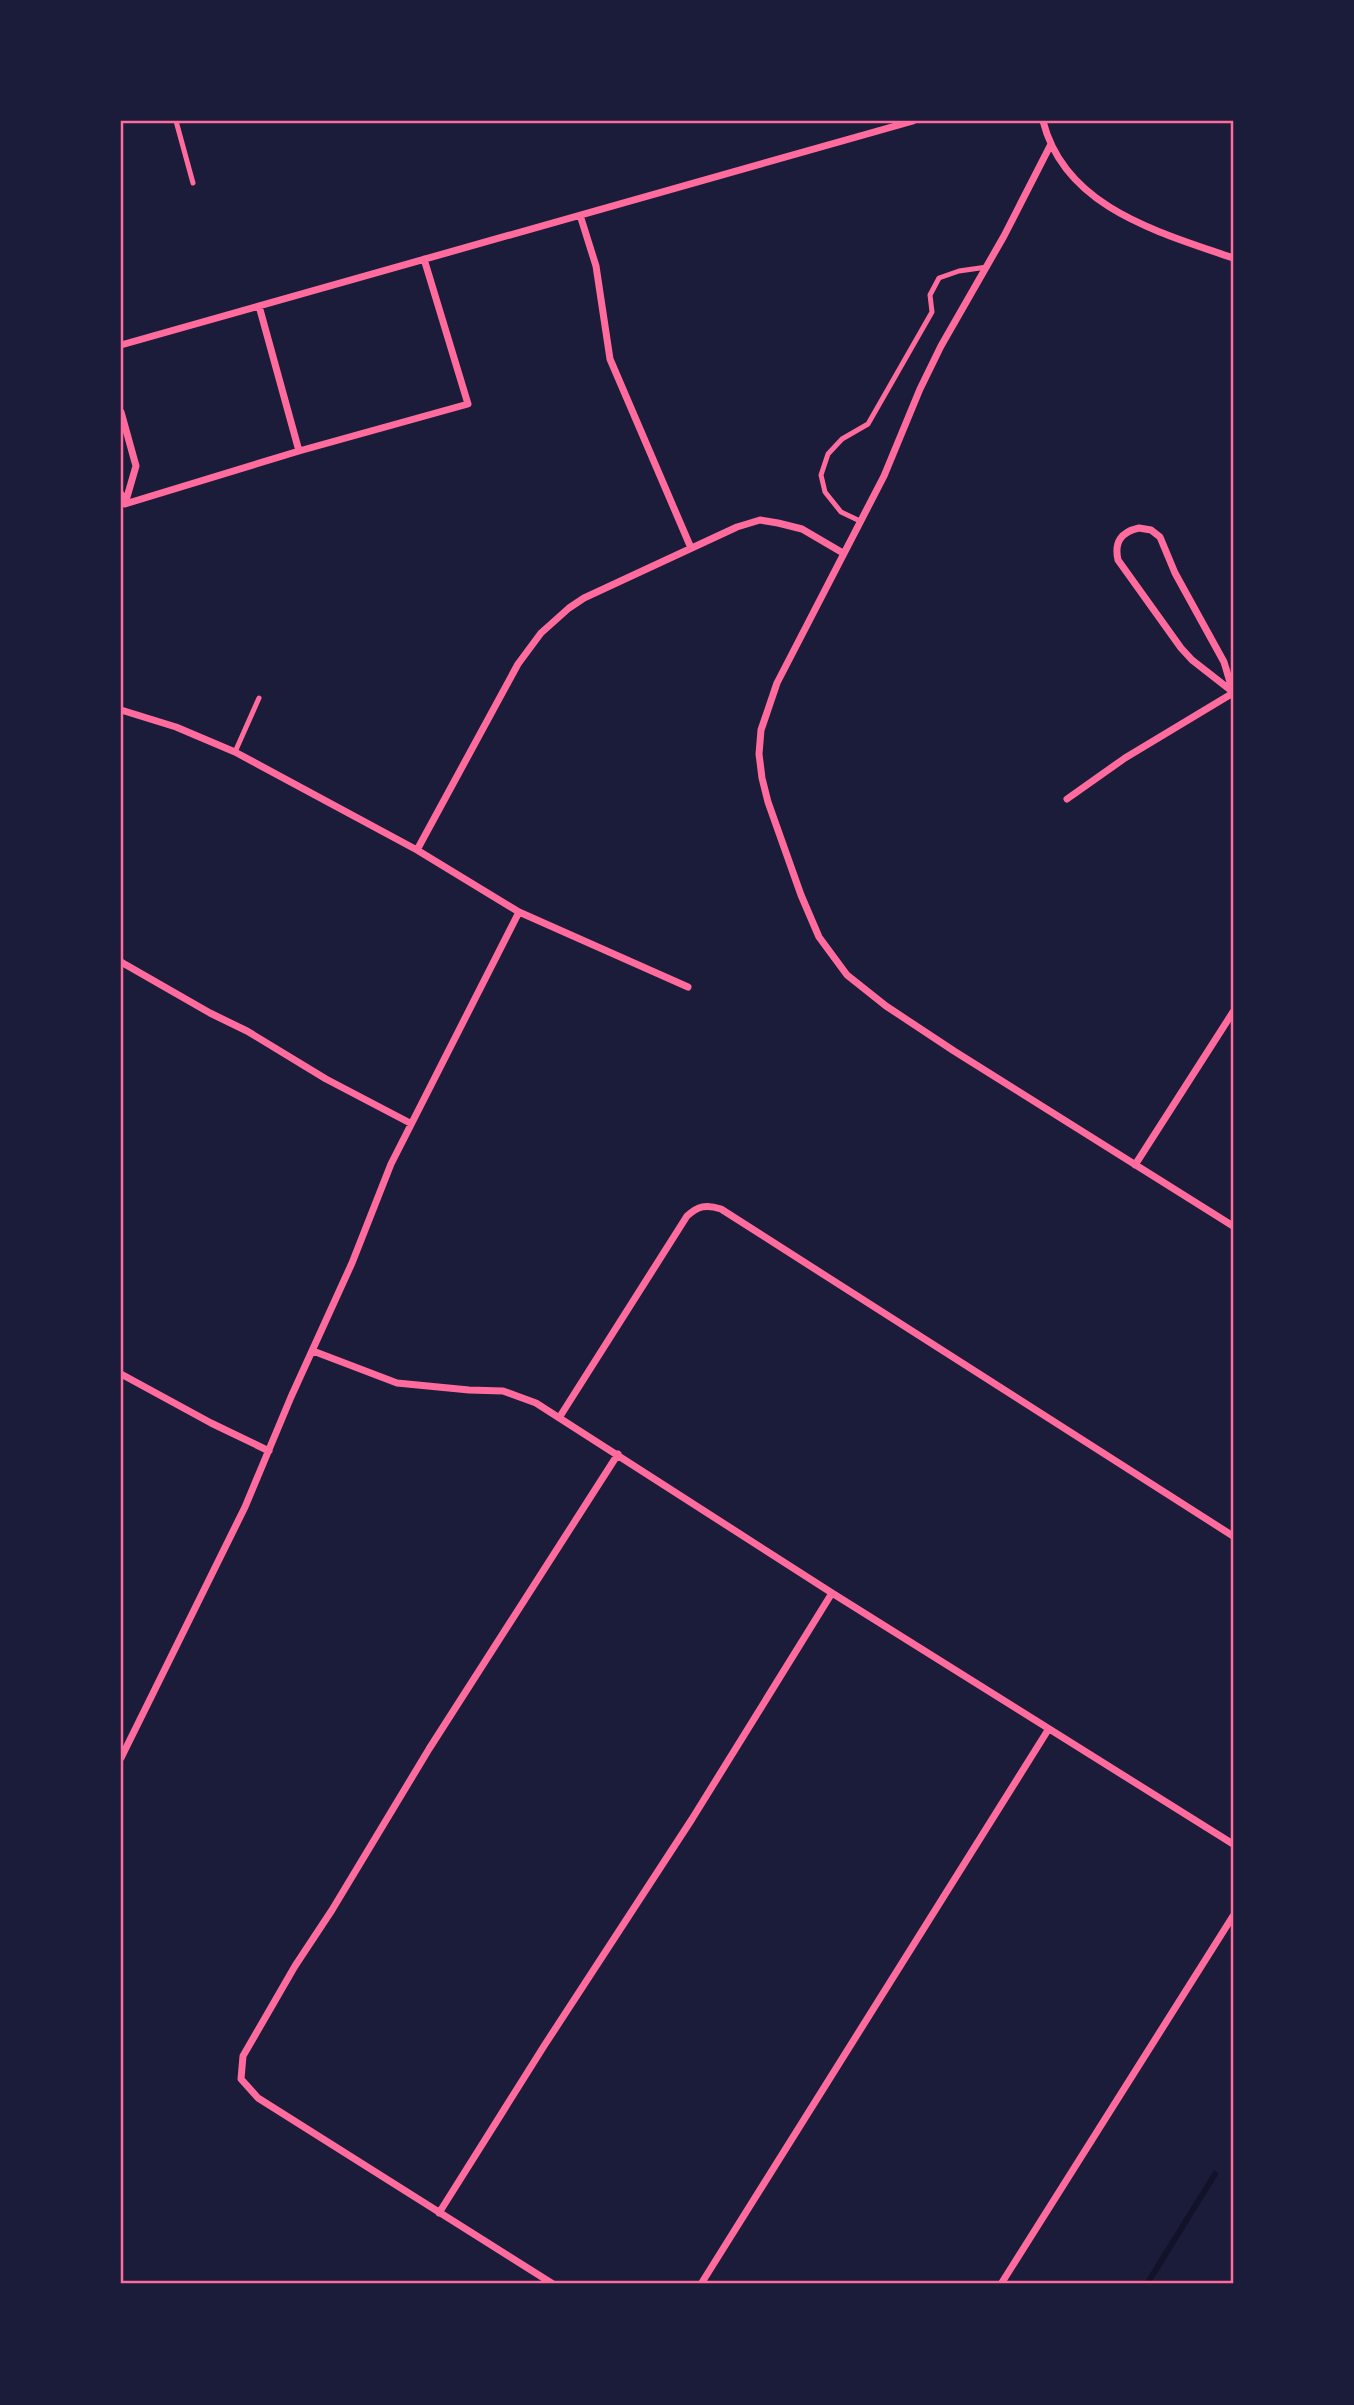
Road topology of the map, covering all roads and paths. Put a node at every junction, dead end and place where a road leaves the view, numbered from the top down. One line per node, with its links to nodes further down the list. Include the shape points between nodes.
1 (176, 121): 5 (lane)
2 (913, 121): 6 (street)
3 (1043, 121): 4 (street)
4 (1051, 144): 7 (street, via 1072,177 1106,206 1152,229); 9 (street)
5 (193, 183)
6 (580, 215): 8 (street); 17 (street, via 596,266 610,359)
7 (1233, 258)
8 (424, 259): 10 (street); 13 (street, via 468,404)
9 (987, 267): 16 (street, via 941,346); 16 (lane, via 939,278 930,295 932,312 868,424 842,439 828,454 821,475 825,492 841,512)
10 (259, 306): 11 (street); 13 (street)
11 (121, 345)
12 (121, 411): 15 (street, via 136,466)
13 (299, 451): 15 (street)
14 (121, 494): 15 (street)
15 (125, 504)
16 (860, 521): 18 (street)
17 (691, 548): 18 (street, via 760,520 802,530); 24 (street, via 584,598 541,633 518,664)
18 (843, 553): 30 (street, via 777,682 761,730 759,754 768,802 819,937 847,975 886,1006)
19 (1233, 692): 19 (street, via 1181,648 1118,560 1115,549 1127,531 1151,530 1160,537 1224,662); 23 (street)
20 (259, 698): 22 (lane)
21 (121, 710): 22 (street)
22 (235, 752): 24 (street)
23 (1067, 799)
24 (417, 850): 25 (street)
25 (519, 912): 27 (street); 29 (street)
26 (121, 962): 29 (street)
27 (688, 987)
28 (1233, 1012): 30 (street)
29 (410, 1124): 32 (street)
30 (1135, 1165): 31 (street)
31 (1233, 1226)
32 (313, 1352): 34 (street, via 397,1383 515,1393); 35 (street)
33 (121, 1374): 35 (street)
34 (559, 1418): 36 (street); 37 (street, via 687,1216 695,1208 713,1206)
35 (269, 1451): 40 (street)
36 (618, 1454): 38 (street); 43 (street, via 429,1749 243,2056 241,2079 258,2098)
37 (1233, 1536)
38 (832, 1593): 39 (street); 43 (street)
39 (1048, 1730): 41 (street); 45 (street)
40 (121, 1758)
41 (1233, 1844)
42 (1233, 1916): 46 (street)
43 (439, 2213): 44 (street)
44 (553, 2284)
45 (701, 2284)
46 (1001, 2284)

